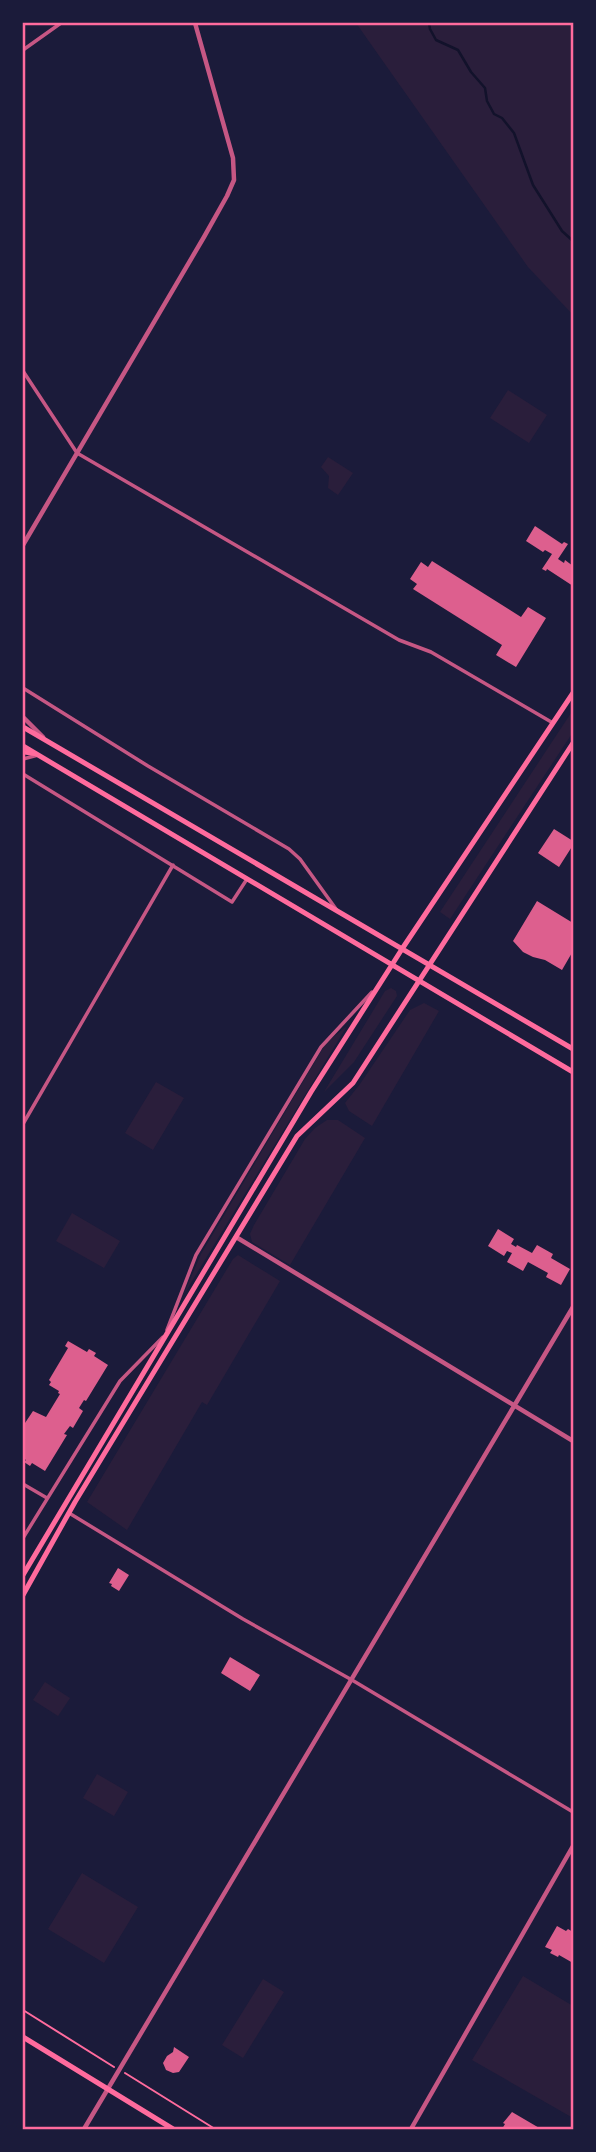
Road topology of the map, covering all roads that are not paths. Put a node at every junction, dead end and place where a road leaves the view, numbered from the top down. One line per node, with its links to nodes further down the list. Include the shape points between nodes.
1 (61, 23): 3 (street)
2 (195, 23): 5 (street, via 233,158 233,180)
3 (23, 50)
4 (23, 371): 5 (street)
5 (78, 453): 6 (street); 10 (street, via 400,640 431,652)
6 (23, 545)
7 (23, 688): 21 (street, via 289,849)
8 (573, 693): 10 (main road)
9 (23, 718): 12 (street)
10 (554, 723): 22 (main road)
11 (23, 726): 12 (main road)
12 (46, 740): 21 (main road)
13 (573, 743): 24 (main road)
14 (23, 746): 16 (main road)
15 (23, 751): 16 (main road)
16 (38, 755): 17 (street); 20 (main road)
17 (23, 758)
18 (23, 774): 19 (street)
19 (173, 865): 20 (street, via 232,902); 29 (street)
20 (247, 878): 23 (main road)
21 (338, 911): 22 (main road)
22 (402, 948): 23 (main road); 24 (main road)
23 (392, 964): 25 (main road); 26 (main road)
24 (428, 964): 25 (main road); 27 (main road)
25 (418, 980): 28 (main road); 31 (main road, via 353,1083 297,1136)
26 (382, 982): 30 (main road); 33 (street, via 321,1047 196,1255)
27 (573, 1049)
28 (573, 1072)
29 (23, 1124)
30 (227, 1231): 31 (main road); 33 (main road)
31 (236, 1237): 34 (street); 39 (main road)
32 (573, 1307): 34 (street)
33 (164, 1336): 37 (street, via 120,1381); 38 (main road)
34 (514, 1406): 35 (street); 43 (street)
35 (573, 1441)
36 (23, 1483): 37 (street)
37 (47, 1498): 40 (street)
38 (61, 1509): 39 (street); 41 (main road)
39 (69, 1513): 42 (main road); 43 (street)
40 (23, 1538)
41 (23, 1575)
42 (23, 1595)
43 (352, 1680): 44 (street); 47 (street)
44 (573, 1812)
45 (573, 1846): 50 (street)
46 (23, 2037): 47 (main road)
47 (108, 2090): 48 (street); 49 (main road)
48 (84, 2129)
49 (173, 2129)
50 (411, 2129)

